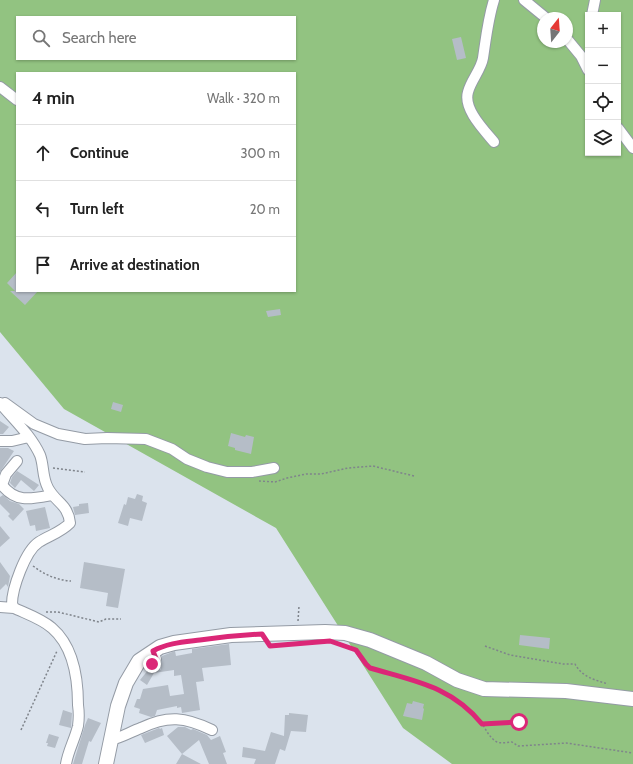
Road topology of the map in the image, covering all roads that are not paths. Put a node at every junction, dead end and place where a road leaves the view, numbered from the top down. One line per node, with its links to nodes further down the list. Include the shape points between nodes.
1 (494, 0): 11 (street, via 483,60 467,93 469,108)
2 (524, 0): 4 (street)
3 (595, 0): 5 (street)
4 (539, 12)
5 (593, 12)
6 (573, 46): 7 (street)
7 (585, 64)
8 (0, 87): 9 (street)
9 (16, 99)
10 (621, 132): 12 (street)
11 (494, 142)
12 (633, 148)
13 (0, 399): 18 (street, via 34,424 58,434 85,439 146,439 172,449 187,459 227,472 252,472)
14 (0, 403): 15 (street)
15 (29, 437): 16 (street); 19 (street, via 39,454 44,480)
16 (0, 442)
17 (17, 461): 19 (street, via 3,481 5,490 11,495 26,499)
18 (274, 468)
19 (52, 494): 21 (street, via 67,510 70,523 63,530 40,541 28,554 12,600)
20 (0, 607): 21 (street)
21 (14, 608): 25 (street, via 53,629 63,641 71,658 78,689 78,724)
22 (633, 699): 24 (street, via 566,691 484,689 457,680 426,663 370,640 345,633 231,636 174,643 160,647 152,658 139,661 126,683)
23 (212, 730): 24 (street, via 187,720 168,718)
24 (110, 740): 26 (street)
25 (66, 764)
26 (106, 764)

